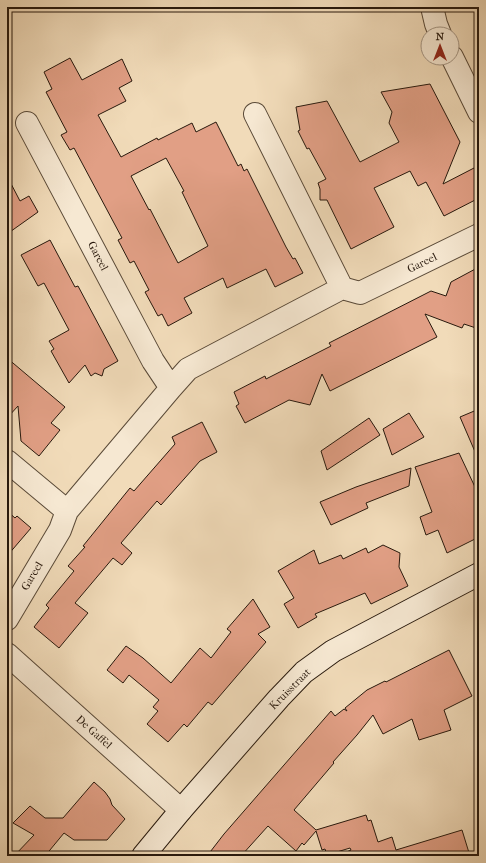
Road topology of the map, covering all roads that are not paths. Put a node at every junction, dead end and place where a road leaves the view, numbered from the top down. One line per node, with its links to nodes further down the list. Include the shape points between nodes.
1 (432, 7): 2 (street)
2 (437, 26)
3 (456, 66): 4 (street)
4 (479, 112)
5 (255, 114): 8 (street)
6 (27, 122): 9 (street, Gareel, via 153,362)
7 (479, 235): 8 (street, Gareel, via 360,293)
8 (342, 288): 9 (street, Gareel, via 188,369)
9 (171, 388): 11 (street, Gareel)
10 (7, 461): 11 (street)
11 (67, 511): 13 (street, Gareel, via 60,530)
12 (479, 574): 15 (street, Kruisstraat, via 332,651 304,672)
13 (7, 619)
14 (7, 654): 15 (street, De Gaffel)
15 (181, 810): 16 (street, Kruisstraat)
16 (143, 856)

